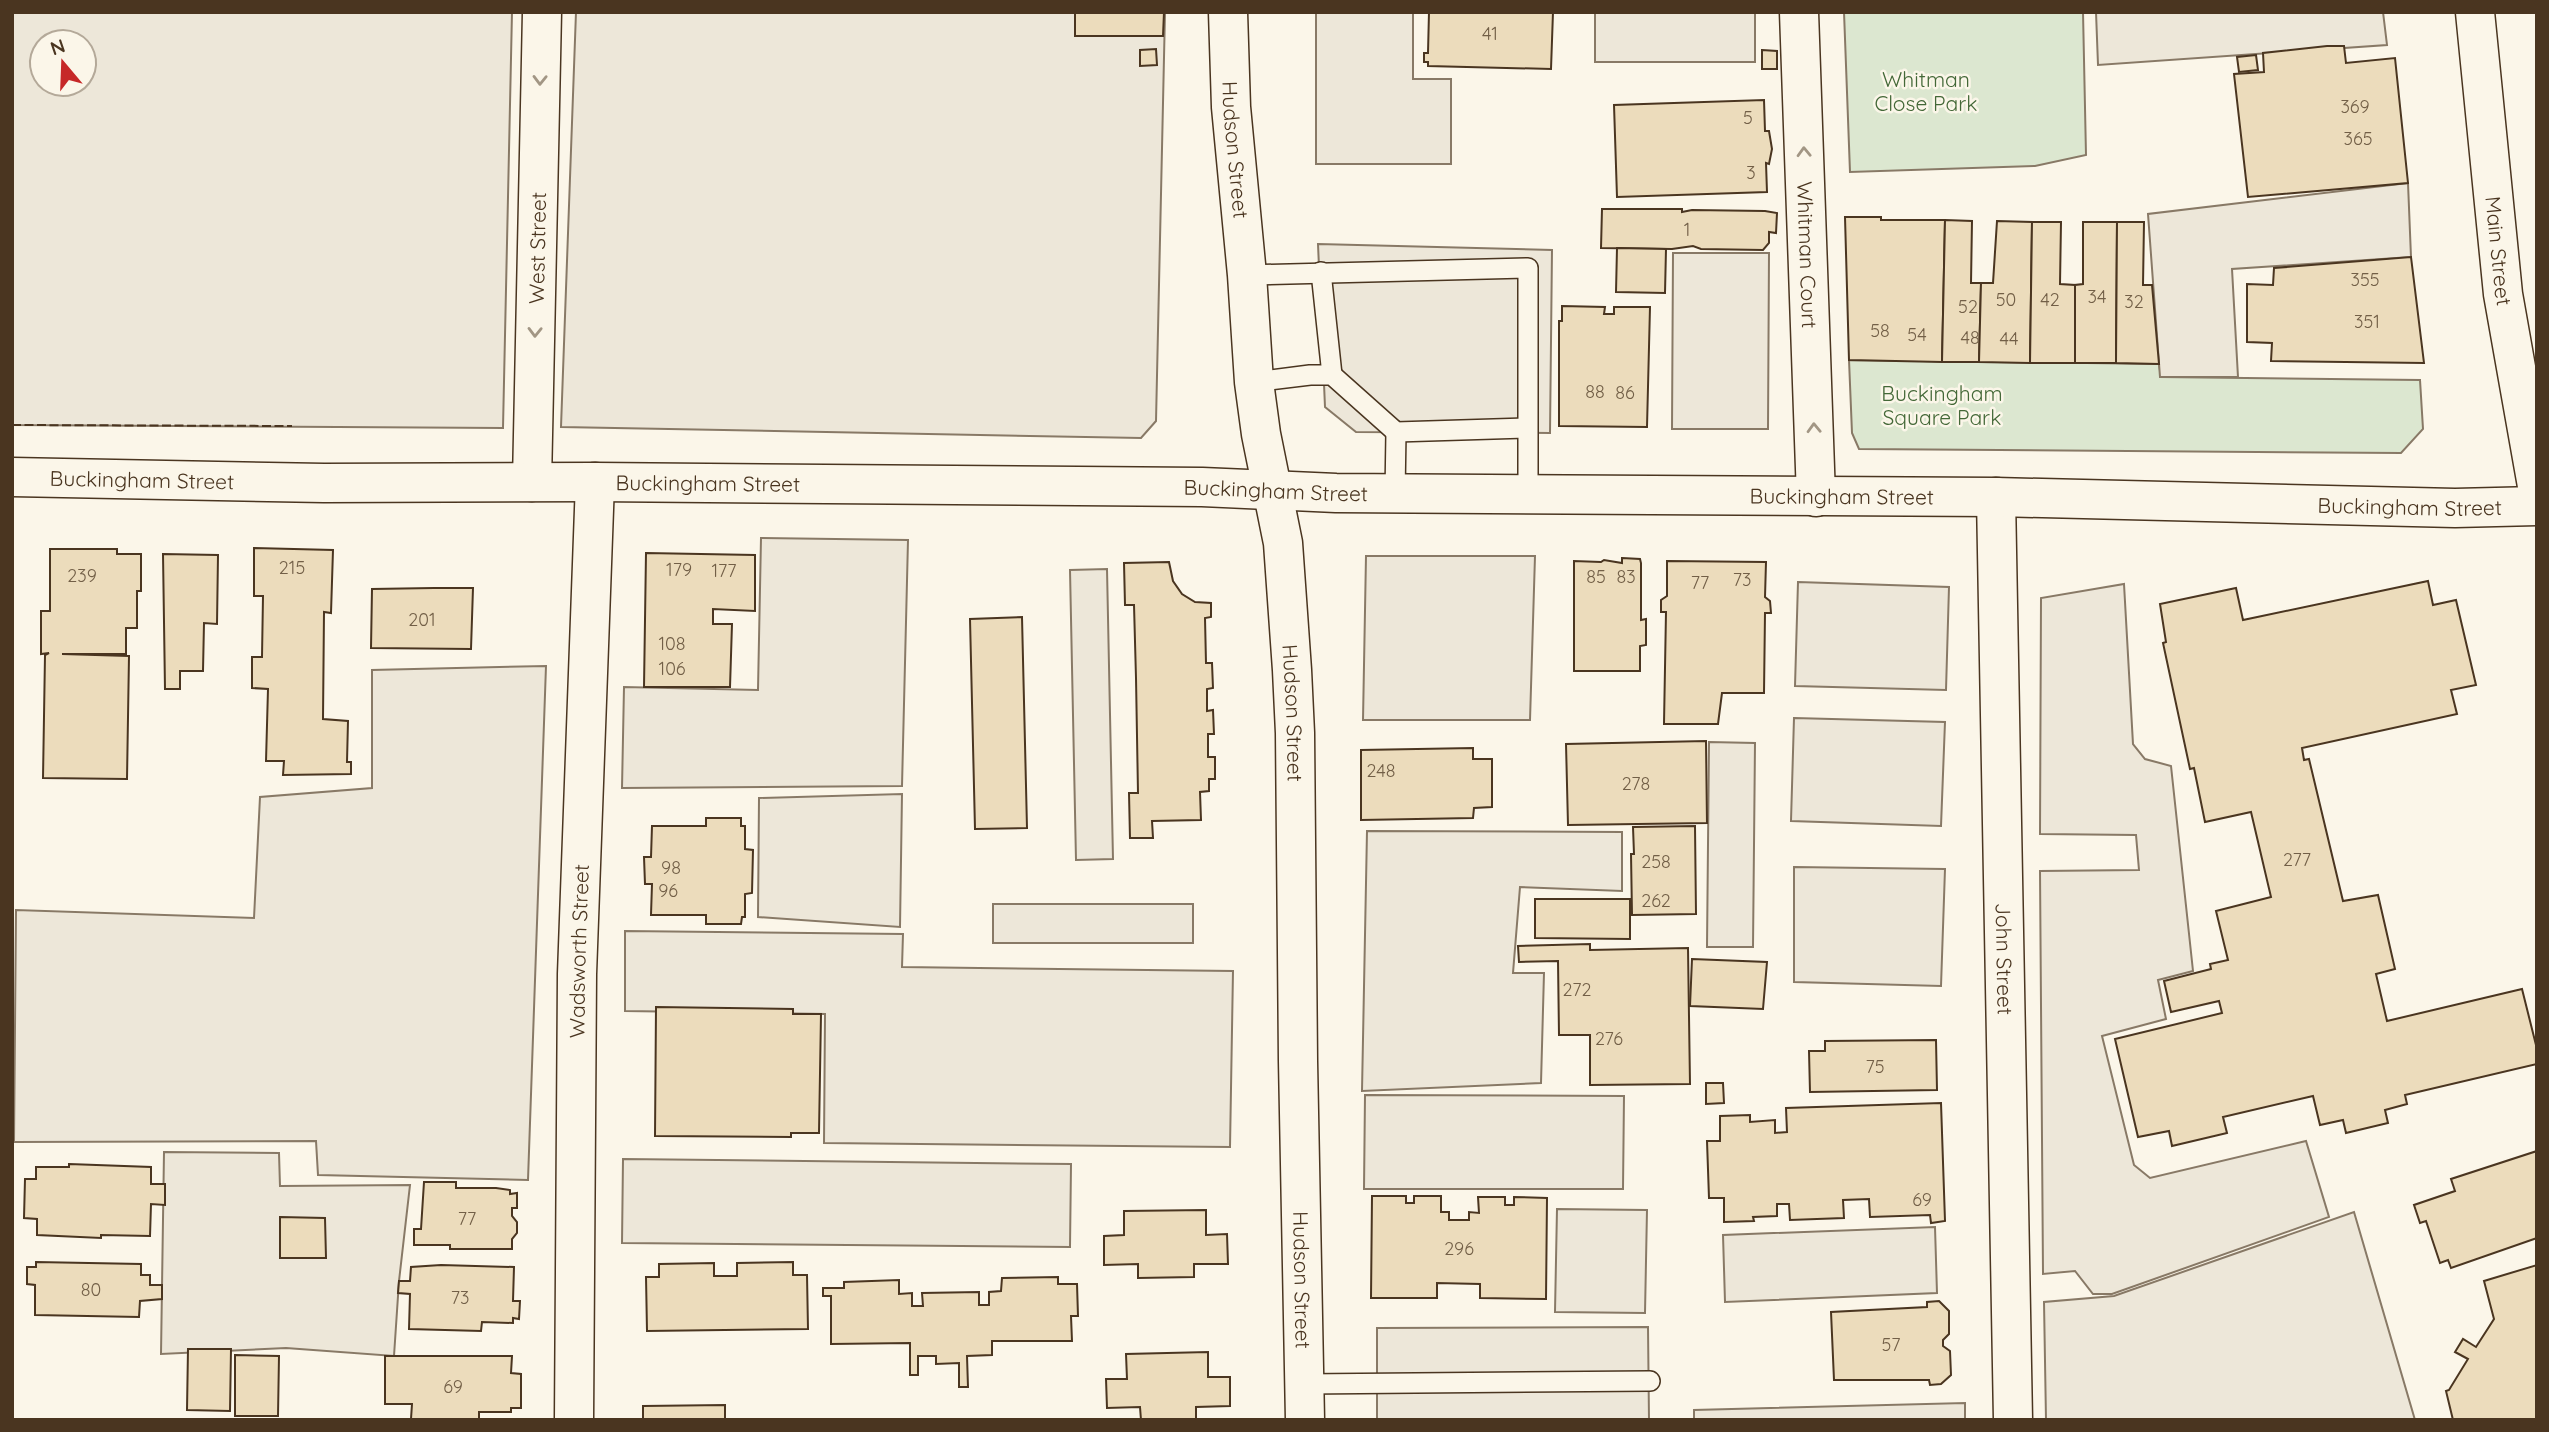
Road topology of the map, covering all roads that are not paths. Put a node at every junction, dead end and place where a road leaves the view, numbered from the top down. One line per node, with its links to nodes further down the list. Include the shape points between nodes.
1 (542, 12): 12 (street, West Street, one-way to 12)
2 (1228, 12): 6 (street, Hudson Street, via 1231,107)
3 (1799, 12): 19 (street, Whitman Court, one-way to 3)
4 (2475, 12): 14 (street, Main Street, via 2503,294)
5 (1321, 272): 6 (lane); 7 (lane); 9 (lane, via 1528,268)
6 (1247, 275): 8 (street, Hudson Street)
7 (1332, 375): 8 (lane); 10 (lane)
8 (1254, 382): 15 (street, Hudson Street)
9 (1527, 428): 10 (lane); 17 (lane)
10 (1396, 432): 16 (lane)
11 (12, 477): 12 (street, Buckingham Street)
12 (532, 482): 13 (street, Buckingham Street)
13 (595, 482): 15 (street, Buckingham Street); 23 (street, Wadsworth Street, via 577,974)
14 (2537, 486)
15 (1272, 489): 16 (street, Buckingham Street); 22 (street, Hudson Street, via 1283,543 1295,733)
16 (1395, 494): 17 (street, Buckingham Street)
17 (1528, 494): 19 (street, Buckingham Street)
18 (1996, 496): 19 (street, Buckingham Street); 20 (street, Buckingham Street, via 2455,508); 24 (street, John Street)
19 (1816, 497)
20 (2537, 506)
21 (1650, 1381): 22 (lane)
22 (1305, 1402)
23 (574, 1420)
24 (2013, 1420)

